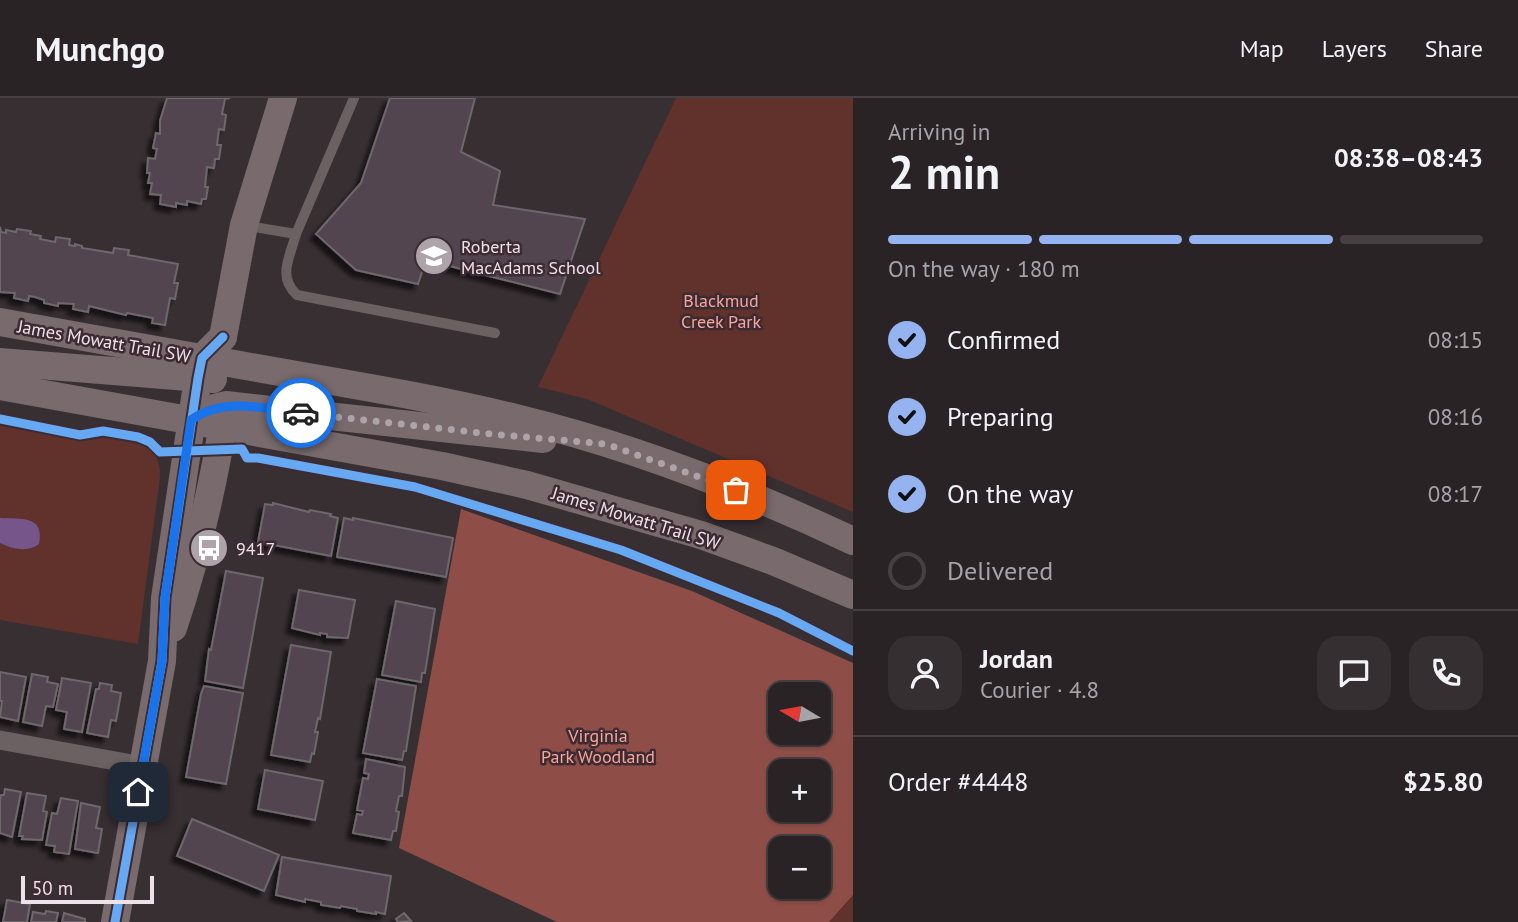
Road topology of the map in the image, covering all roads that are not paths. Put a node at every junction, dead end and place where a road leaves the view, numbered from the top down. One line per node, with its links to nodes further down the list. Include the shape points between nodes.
1 (283, 98): 3 (main road)
2 (354, 98): 4 (lane)
3 (244, 225): 4 (lane); 7 (main road)
4 (296, 234): 6 (lane, via 285,275 297,295)
5 (0, 322): 10 (main road, James Mowatt Trail SW)
6 (495, 332)
7 (223, 337): 9 (main road); 10 (main road)
8 (0, 362): 10 (main road)
9 (232, 364): 10 (main road, James Mowatt Trail SW); 12 (main road); 14 (main road, James Mowatt Trail SW, via 425,397)
10 (200, 368): 13 (main road)
11 (0, 386): 13 (main road, James Mowatt Trail SW)
12 (224, 415): 13 (main road, James Mowatt Trail SW); 14 (main road); 16 (main road, James Mowatt Trail SW, via 527,485 701,535); 17 (main road, via 216,475 194,566)
13 (191, 420): 17 (main road, via 165,598)
14 (606, 444): 15 (main road, James Mowatt Trail SW, via 785,509)
15 (853, 541)
16 (853, 594)
17 (162, 661): 19 (main road)
18 (0, 740): 19 (street)
19 (143, 766): 20 (main road)
20 (115, 922)

